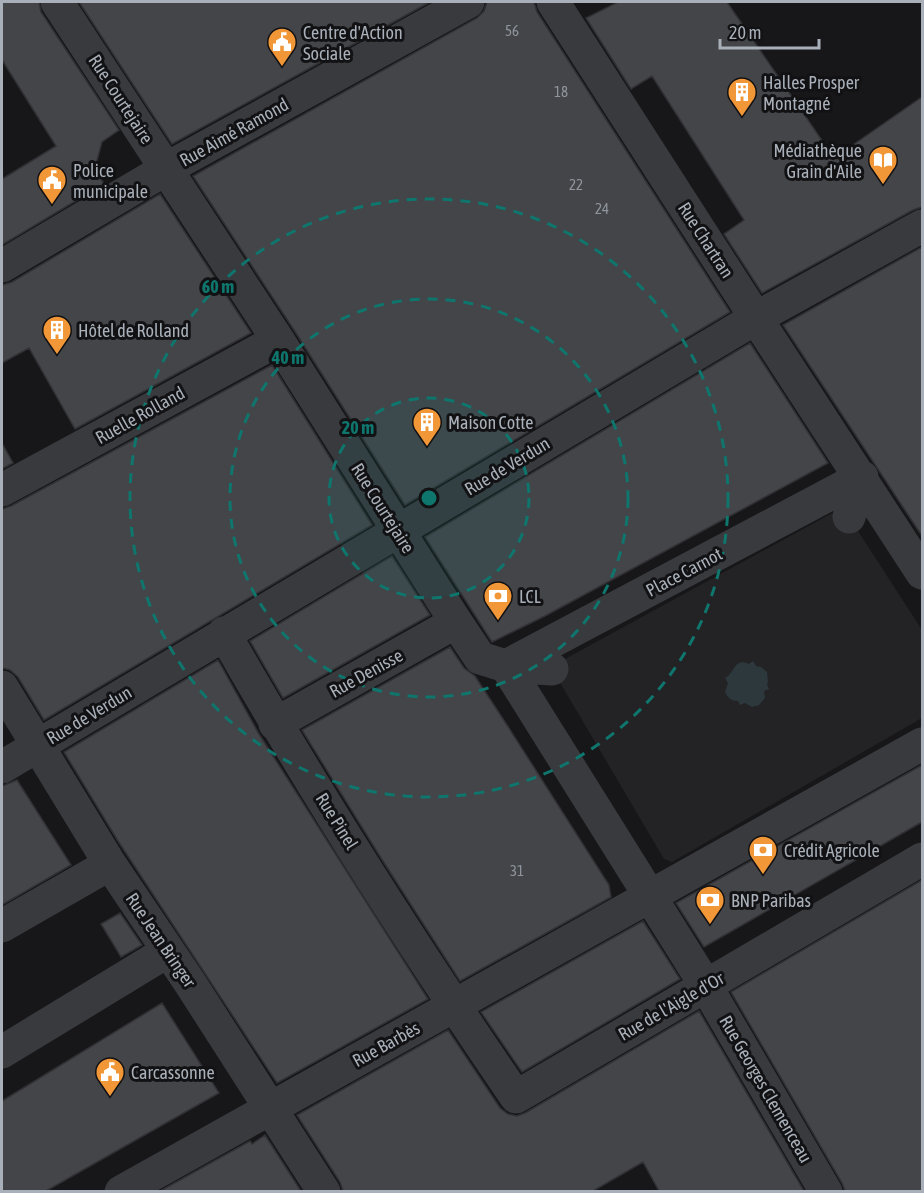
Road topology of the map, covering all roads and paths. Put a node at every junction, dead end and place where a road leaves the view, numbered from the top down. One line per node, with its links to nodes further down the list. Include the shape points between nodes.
1 (57, 2): 4 (street, Rue Courtejaire)
2 (468, 2): 4 (street, Rue Aimé Ramond)
3 (554, 2): 7 (street, Rue Chartran)
4 (166, 169): 6 (street, Rue Aimé Ramond); 8 (street, Rue Courtejaire)
5 (922, 226): 7 (street, Rue de Verdun)
6 (2, 266)
7 (756, 318): 9 (street, Rue Chartran); 12 (street, Rue de Verdun)
8 (278, 340): 10 (street, Ruelle Rolland); 12 (street, Rue Courtejaire)
9 (862, 477): 11 (street); 13 (street); 16 (street, Place Carnot)
10 (2, 490)
11 (849, 517)
12 (398, 531): 14 (street, Rue Courtejaire); 15 (street, Rue de Verdun)
13 (922, 573)
14 (456, 622): 16 (street, Rue Courtejaire, via 480,658); 19 (street, Rue Denisse)
15 (224, 633): 19 (street, Rue Pinel); 21 (street, Rue de Verdun)
16 (506, 666): 17 (street); 26 (street)
17 (552, 669)
18 (2, 687): 21 (street, Rue Jean Bringer)
19 (275, 724): 30 (street, Rue Pinel)
20 (922, 744): 26 (street)
21 (38, 746): 22 (street, Rue de Verdun); 25 (street, Rue Jean Bringer)
22 (2, 766)
23 (664, 859): 26 (street)
24 (922, 859): 29 (street, Rue de l'Aigle d'Or)
25 (110, 864): 27 (street); 28 (street, Rue Jean Bringer)
26 (650, 896): 29 (street, Rue Georges Clemenceau); 30 (street, Rue Barbès)
27 (2, 926)
28 (168, 951): 31 (street); 32 (street, Rue Jean Bringer)
29 (706, 986): 30 (street, Rue de l'Aigle d'Or, via 516,1097); 35 (street, Rue Georges Clemenceau)
30 (453, 1006): 32 (street, Rue Barbès)
31 (2, 1052)
32 (270, 1108): 33 (street, Rue Barbès); 34 (street, Rue Jean Bringer)
33 (121, 1191)
34 (324, 1191)
35 (826, 1191)

